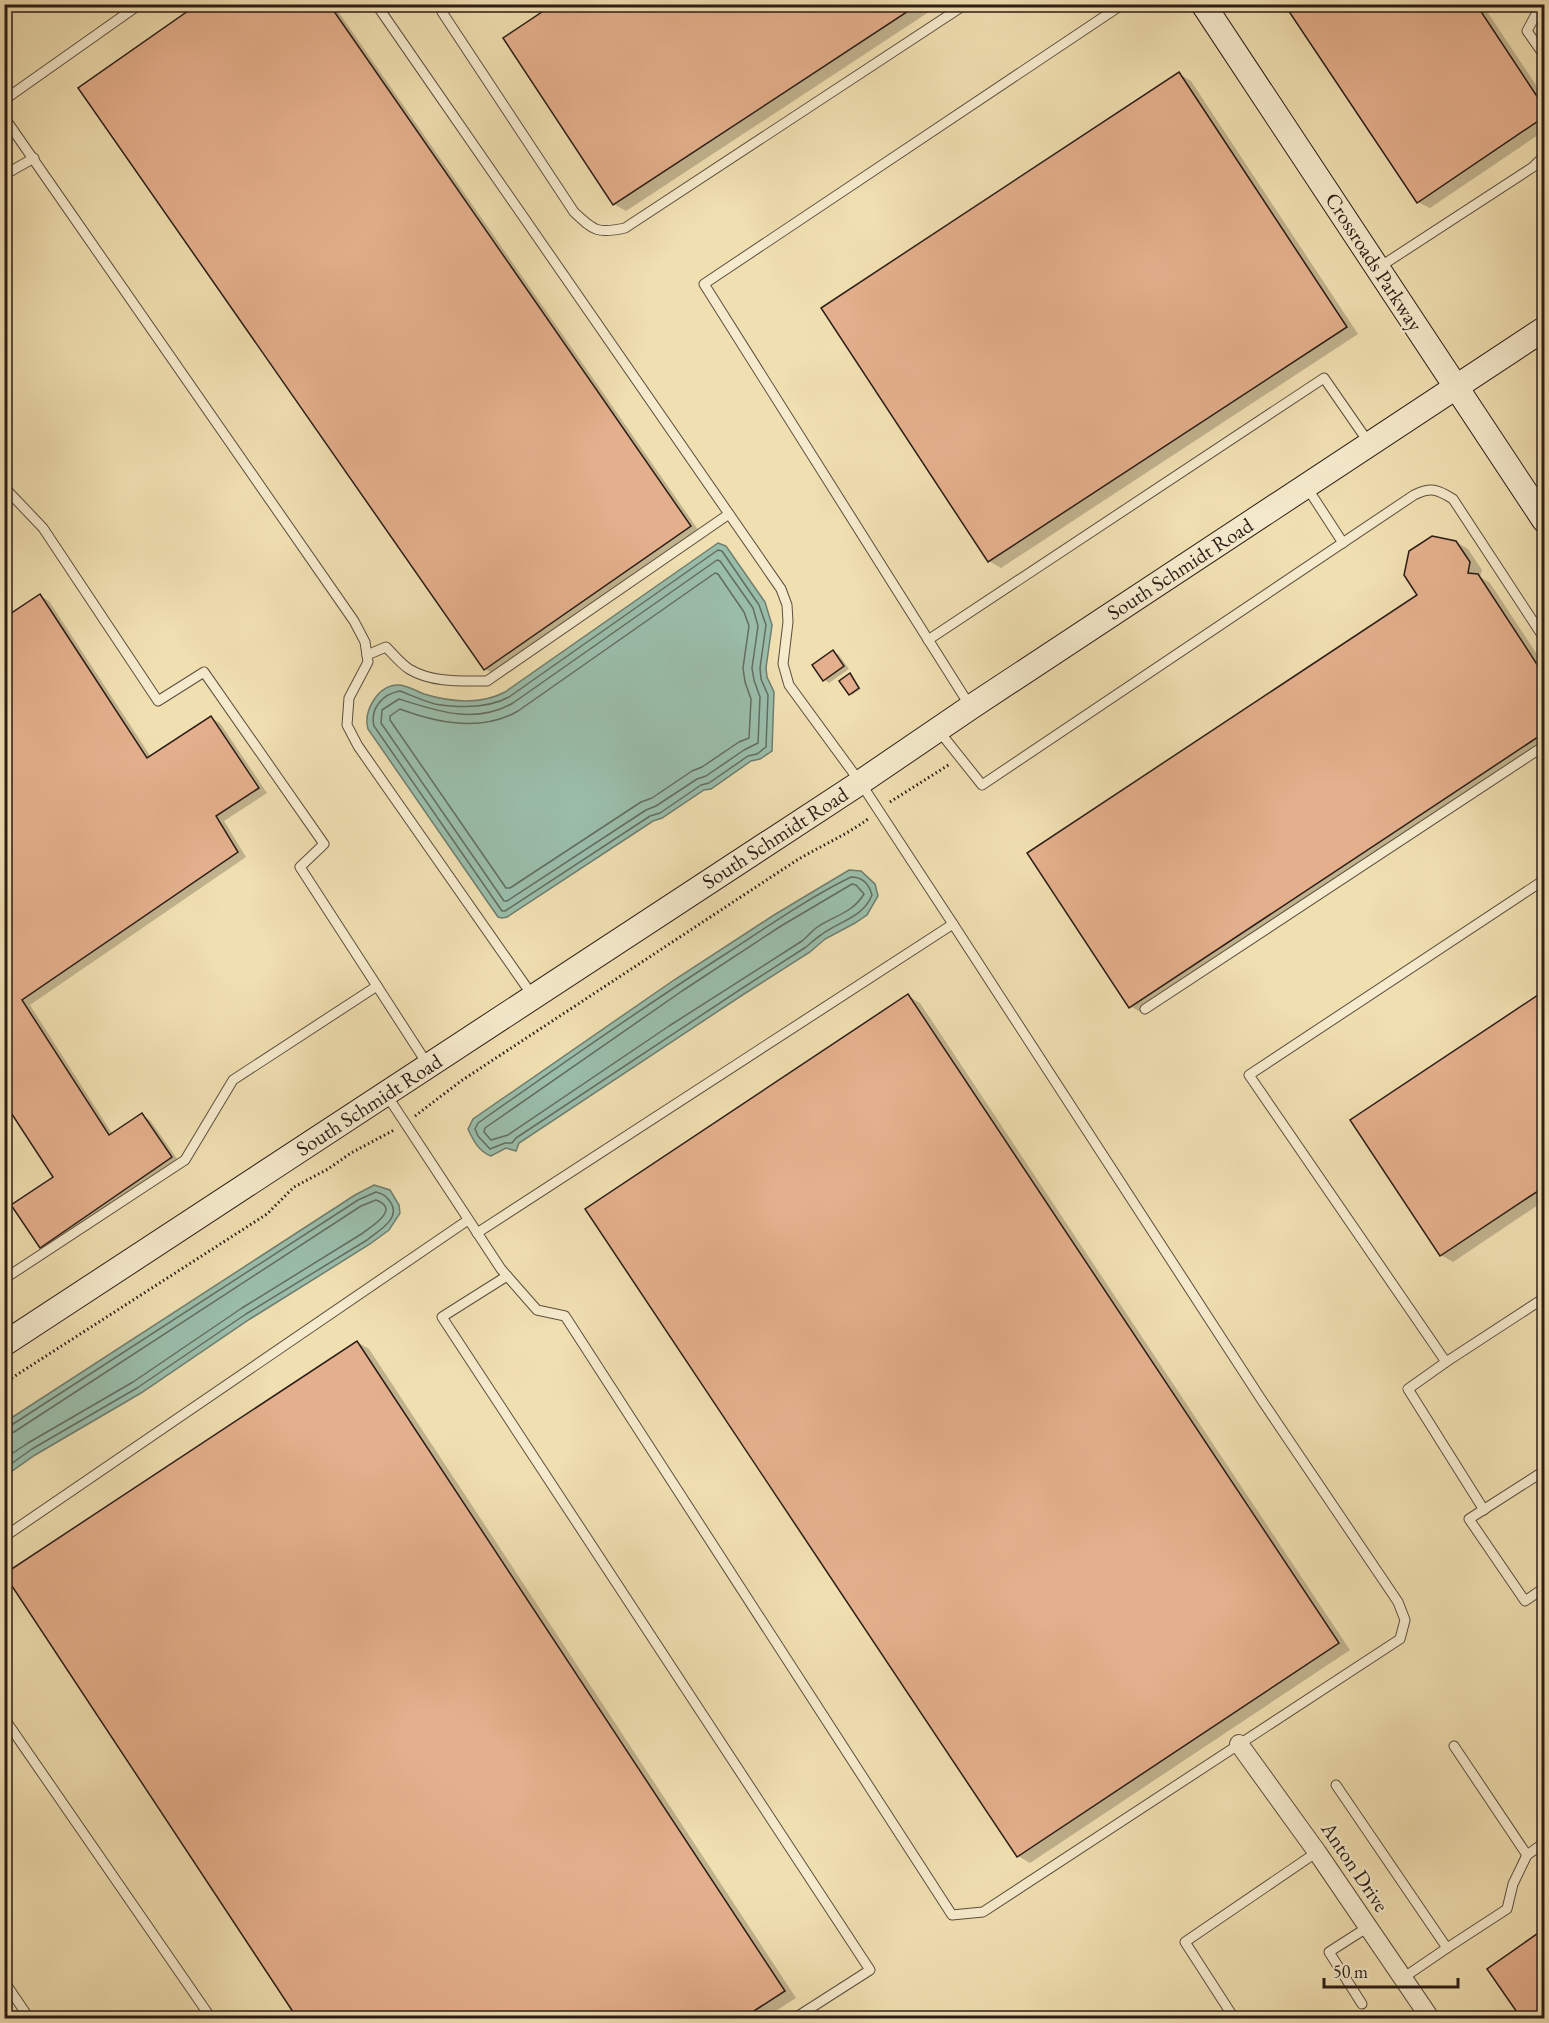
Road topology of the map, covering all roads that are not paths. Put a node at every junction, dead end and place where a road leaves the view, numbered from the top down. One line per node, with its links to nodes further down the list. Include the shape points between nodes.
1 (140, 4): 9 (lane)
2 (376, 4): 20 (lane)
3 (440, 4): 4 (lane, via 574,212 587,225 604,232 625,228)
4 (966, 4)
5 (1123, 4): 24 (lane, via 704,284)
6 (1203, 4): 14 (street, Crossroads Parkway)
7 (1545, 6): 8 (lane, via 1541,5 1527,31)
8 (1545, 55)
9 (4, 99)
10 (4, 117): 12 (lane)
11 (1545, 156): 14 (lane)
12 (34, 158): 13 (lane); 25 (lane, via 354,621)
13 (4, 175)
14 (1378, 268): 16 (street, Crossroads Parkway)
15 (1545, 329): 16 (street, South Schmidt Road)
16 (1457, 387): 17 (street, South Schmidt Road); 21 (street, Crossroads Parkway)
17 (1369, 444): 18 (street, South Schmidt Road); 24 (lane, via 1324,378)
18 (1306, 486): 22 (lane); 26 (street, South Schmidt Road)
19 (4, 487): 32 (lane, via 43,528 158,700 204,672 324,844 300,867)
20 (729, 514): 25 (lane, via 487,681 426,677 407,668 386,647); 29 (lane, via 788,605 783,664 789,685)
21 (1545, 520)
22 (1343, 543): 23 (lane, via 1414,495 1427,489 1441,492 1453,499); 27 (lane, via 982,785)
23 (1545, 638)
24 (928, 640): 26 (lane)
25 (367, 655): 33 (lane, via 368,662 349,698 347,725)
26 (971, 707): 27 (street, South Schmidt Road)
27 (938, 729): 29 (street, South Schmidt Road)
28 (1545, 746): 34 (lane)
29 (860, 782): 31 (lane); 33 (street, South Schmidt Road)
30 (1545, 880): 43 (lane, via 1249,1076)
31 (953, 924): 38 (lane); 49 (lane, via 1375,1566 1405,1620 1400,1639)
32 (377, 986): 35 (lane); 40 (lane, via 233,1080 184,1160)
33 (533, 998): 35 (street, South Schmidt Road)
34 (1145, 1009)
35 (429, 1066): 36 (street, South Schmidt Road)
36 (386, 1094): 37 (lane); 42 (street, South Schmidt Road)
37 (468, 1220): 38 (lane); 46 (lane)
38 (477, 1233): 39 (lane)
39 (507, 1276): 49 (lane, via 537,1310 564,1316 952,1915 983,1912); 62 (lane, via 442,1317 870,1970)
40 (4, 1279)
41 (1545, 1298): 43 (lane)
42 (7, 1335)
43 (1446, 1362): 45 (lane, via 1408,1389)
44 (1545, 1471): 45 (lane)
45 (1484, 1510): 47 (lane, via 1470,1519 1525,1601)
46 (4, 1537)
47 (1545, 1588)
48 (4, 1718): 61 (lane)
49 (1239, 1744): 53 (street, Anton Drive)
50 (1454, 1746): 54 (lane)
51 (1336, 1785): 56 (lane)
52 (1545, 1843): 54 (lane)
53 (1317, 1852): 55 (street, Anton Drive); 63 (lane, via 1185,1942)
54 (1527, 1855): 56 (lane, via 1513,1884 1508,1909)
55 (1368, 1927): 57 (street, Anton Drive); 59 (lane, via 1329,1952)
56 (1447, 1947): 57 (lane)
57 (1403, 1978): 64 (street, Anton Drive)
58 (4, 1982): 60 (lane)
59 (1362, 2004)
60 (29, 2019)
61 (211, 2019)
62 (795, 2019)
63 (1234, 2019)
64 (1430, 2019)

